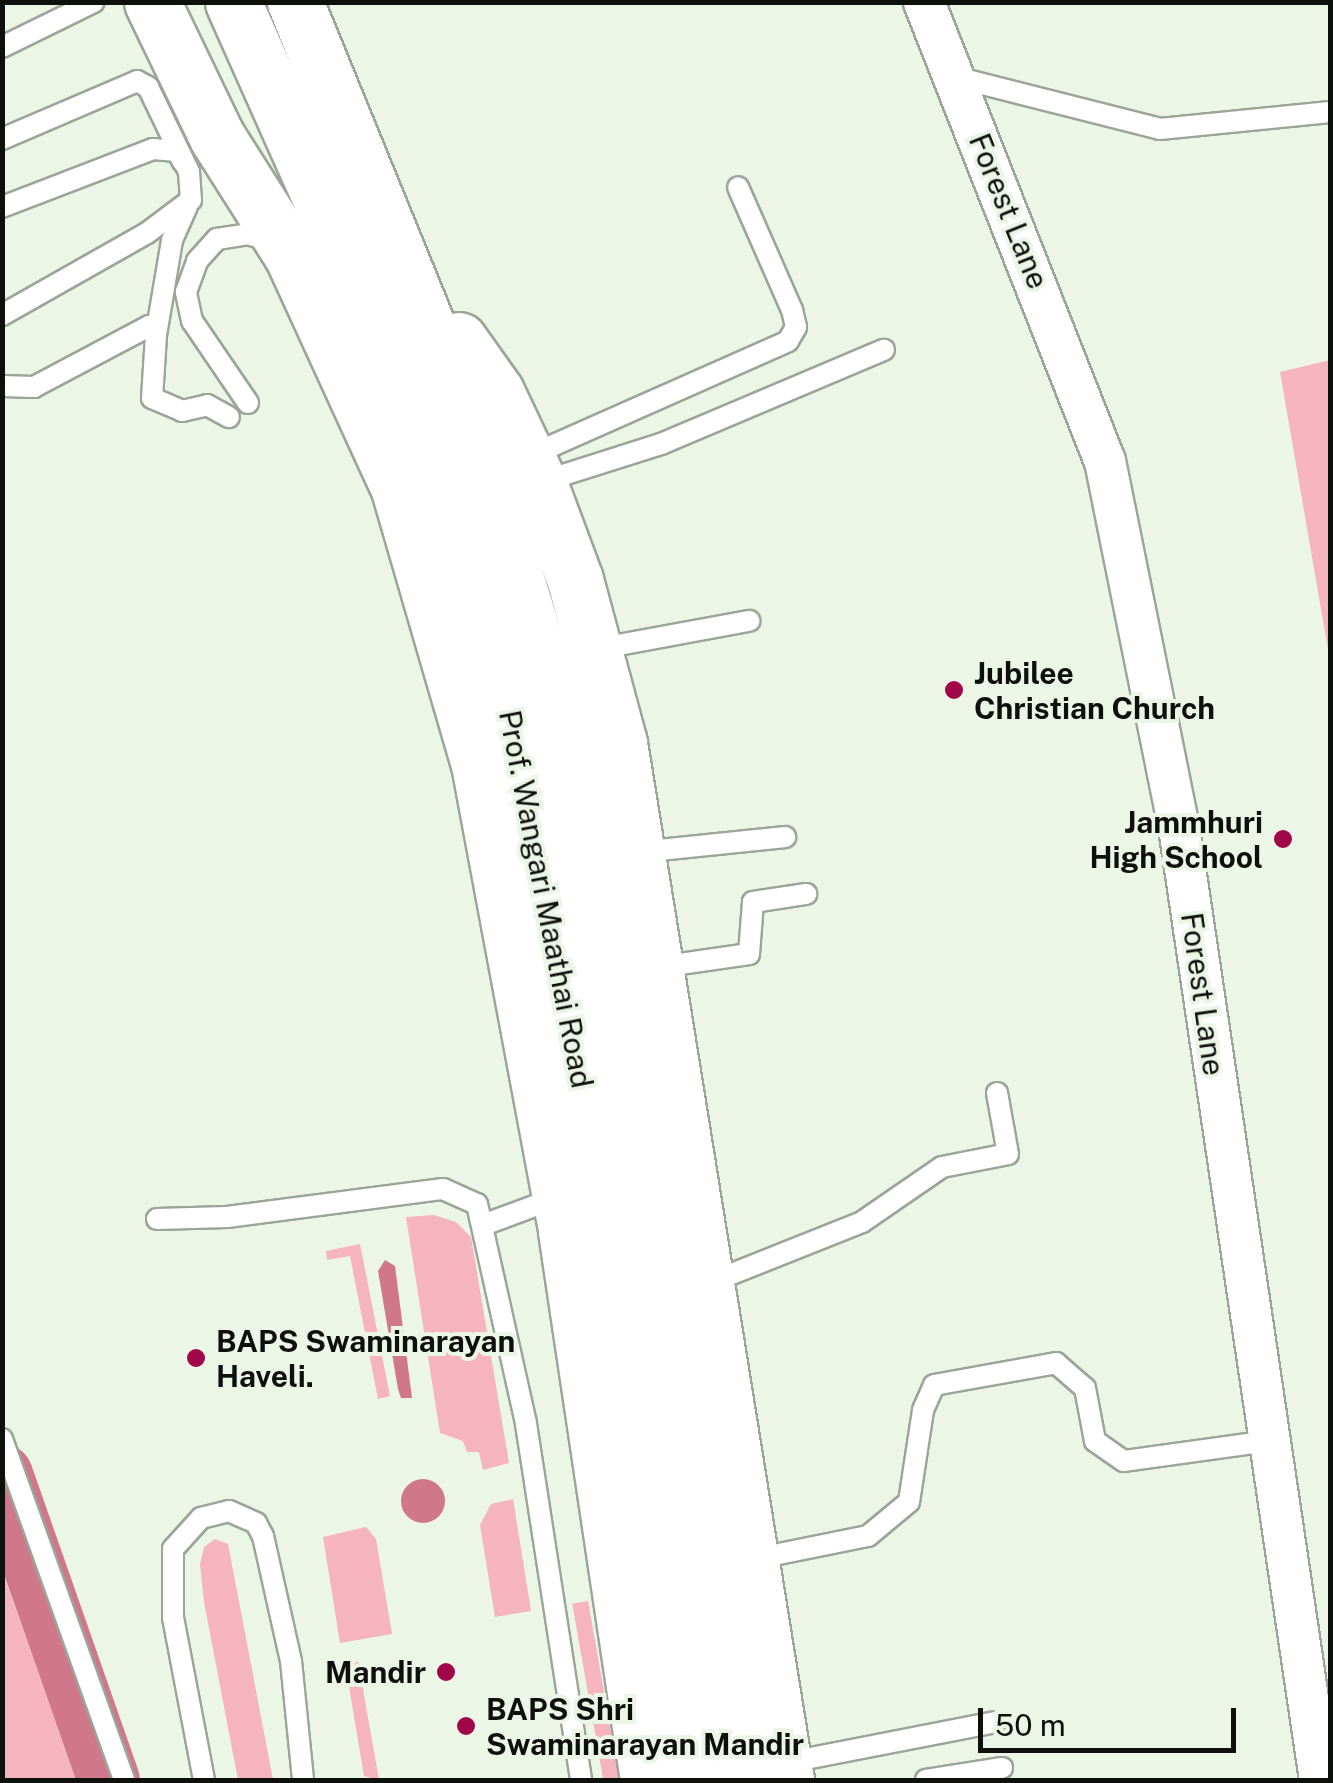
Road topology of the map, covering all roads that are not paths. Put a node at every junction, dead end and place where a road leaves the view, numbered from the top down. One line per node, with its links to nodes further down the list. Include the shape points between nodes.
1 (94, 2): 6 (lane)
2 (152, 2): 14 (main road, via 217,137)
3 (233, 2): 14 (main road, Prof. Wangari Maathai Road)
4 (295, 2): 15 (main road, Prof. Wangari Maathai Road)
5 (924, 2): 7 (street, Forest Lane)
6 (2, 47)
7 (955, 77): 8 (lane, via 1160,129); 36 (street, Forest Lane, via 1106,460 1180,834)
8 (1330, 112)
9 (2, 139): 10 (lane, via 137,81 148,87)
10 (189, 172): 12 (lane); 13 (lane, via 176,150 153,149)
11 (738, 188): 22 (lane, via 792,310 796,326 788,341)
12 (190, 200): 16 (lane, via 147,233); 17 (lane, via 172,240)
13 (2, 206)
14 (305, 245): 20 (lane, via 248,234 218,239 197,261 186,292 192,320); 23 (main road, Prof. Wangari Maathai Road, via 396,368); 31 (main road, via 399,489 454,678 514,932)
15 (422, 303): 22 (main road, via 476,356); 23 (main road, Prof. Wangari Maathai Road)
16 (2, 315)
17 (156, 334): 19 (lane, via 148,326 34,387); 21 (lane, via 152,398 182,411 207,405)
18 (884, 350): 22 (lane, via 661,444)
19 (2, 386)
20 (248, 403)
21 (228, 417)
22 (533, 470): 25 (main road)
23 (502, 596): 40 (main road, Prof. Wangari Maathai Road, via 581,814); 46 (main road, Prof. Wangari Maathai Road)
24 (749, 621): 25 (lane)
25 (594, 649): 27 (main road)
26 (785, 837): 27 (lane)
27 (640, 852): 29 (main road)
28 (806, 894): 29 (lane, via 753,902 749,954)
29 (659, 967): 34 (main road)
30 (997, 1092): 34 (lane, via 1008,1154 942,1167 862,1222)
31 (559, 1196): 33 (lane); 45 (main road)
32 (157, 1219): 33 (lane, via 227,1218 443,1189 477,1204)
33 (482, 1225): 44 (lane, via 526,1424)
34 (707, 1284): 37 (main road)
35 (2, 1438): 41 (lane)
36 (1269, 1441): 37 (lane, via 1124,1461 1095,1440 1085,1388 1056,1362 934,1386 923,1410 909,1502 868,1536); 48 (street, Forest Lane)
37 (752, 1560): 40 (main road)
38 (995, 1722): 40 (lane)
39 (1002, 1768): 47 (lane)
40 (769, 1775)
41 (124, 1780)
42 (204, 1780): 43 (lane, via 173,1618 173,1549 201,1518 229,1511 256,1523 263,1536 291,1662)
43 (303, 1780)
44 (581, 1780)
45 (648, 1780)
46 (691, 1780)
47 (926, 1780)
48 (1320, 1780)

